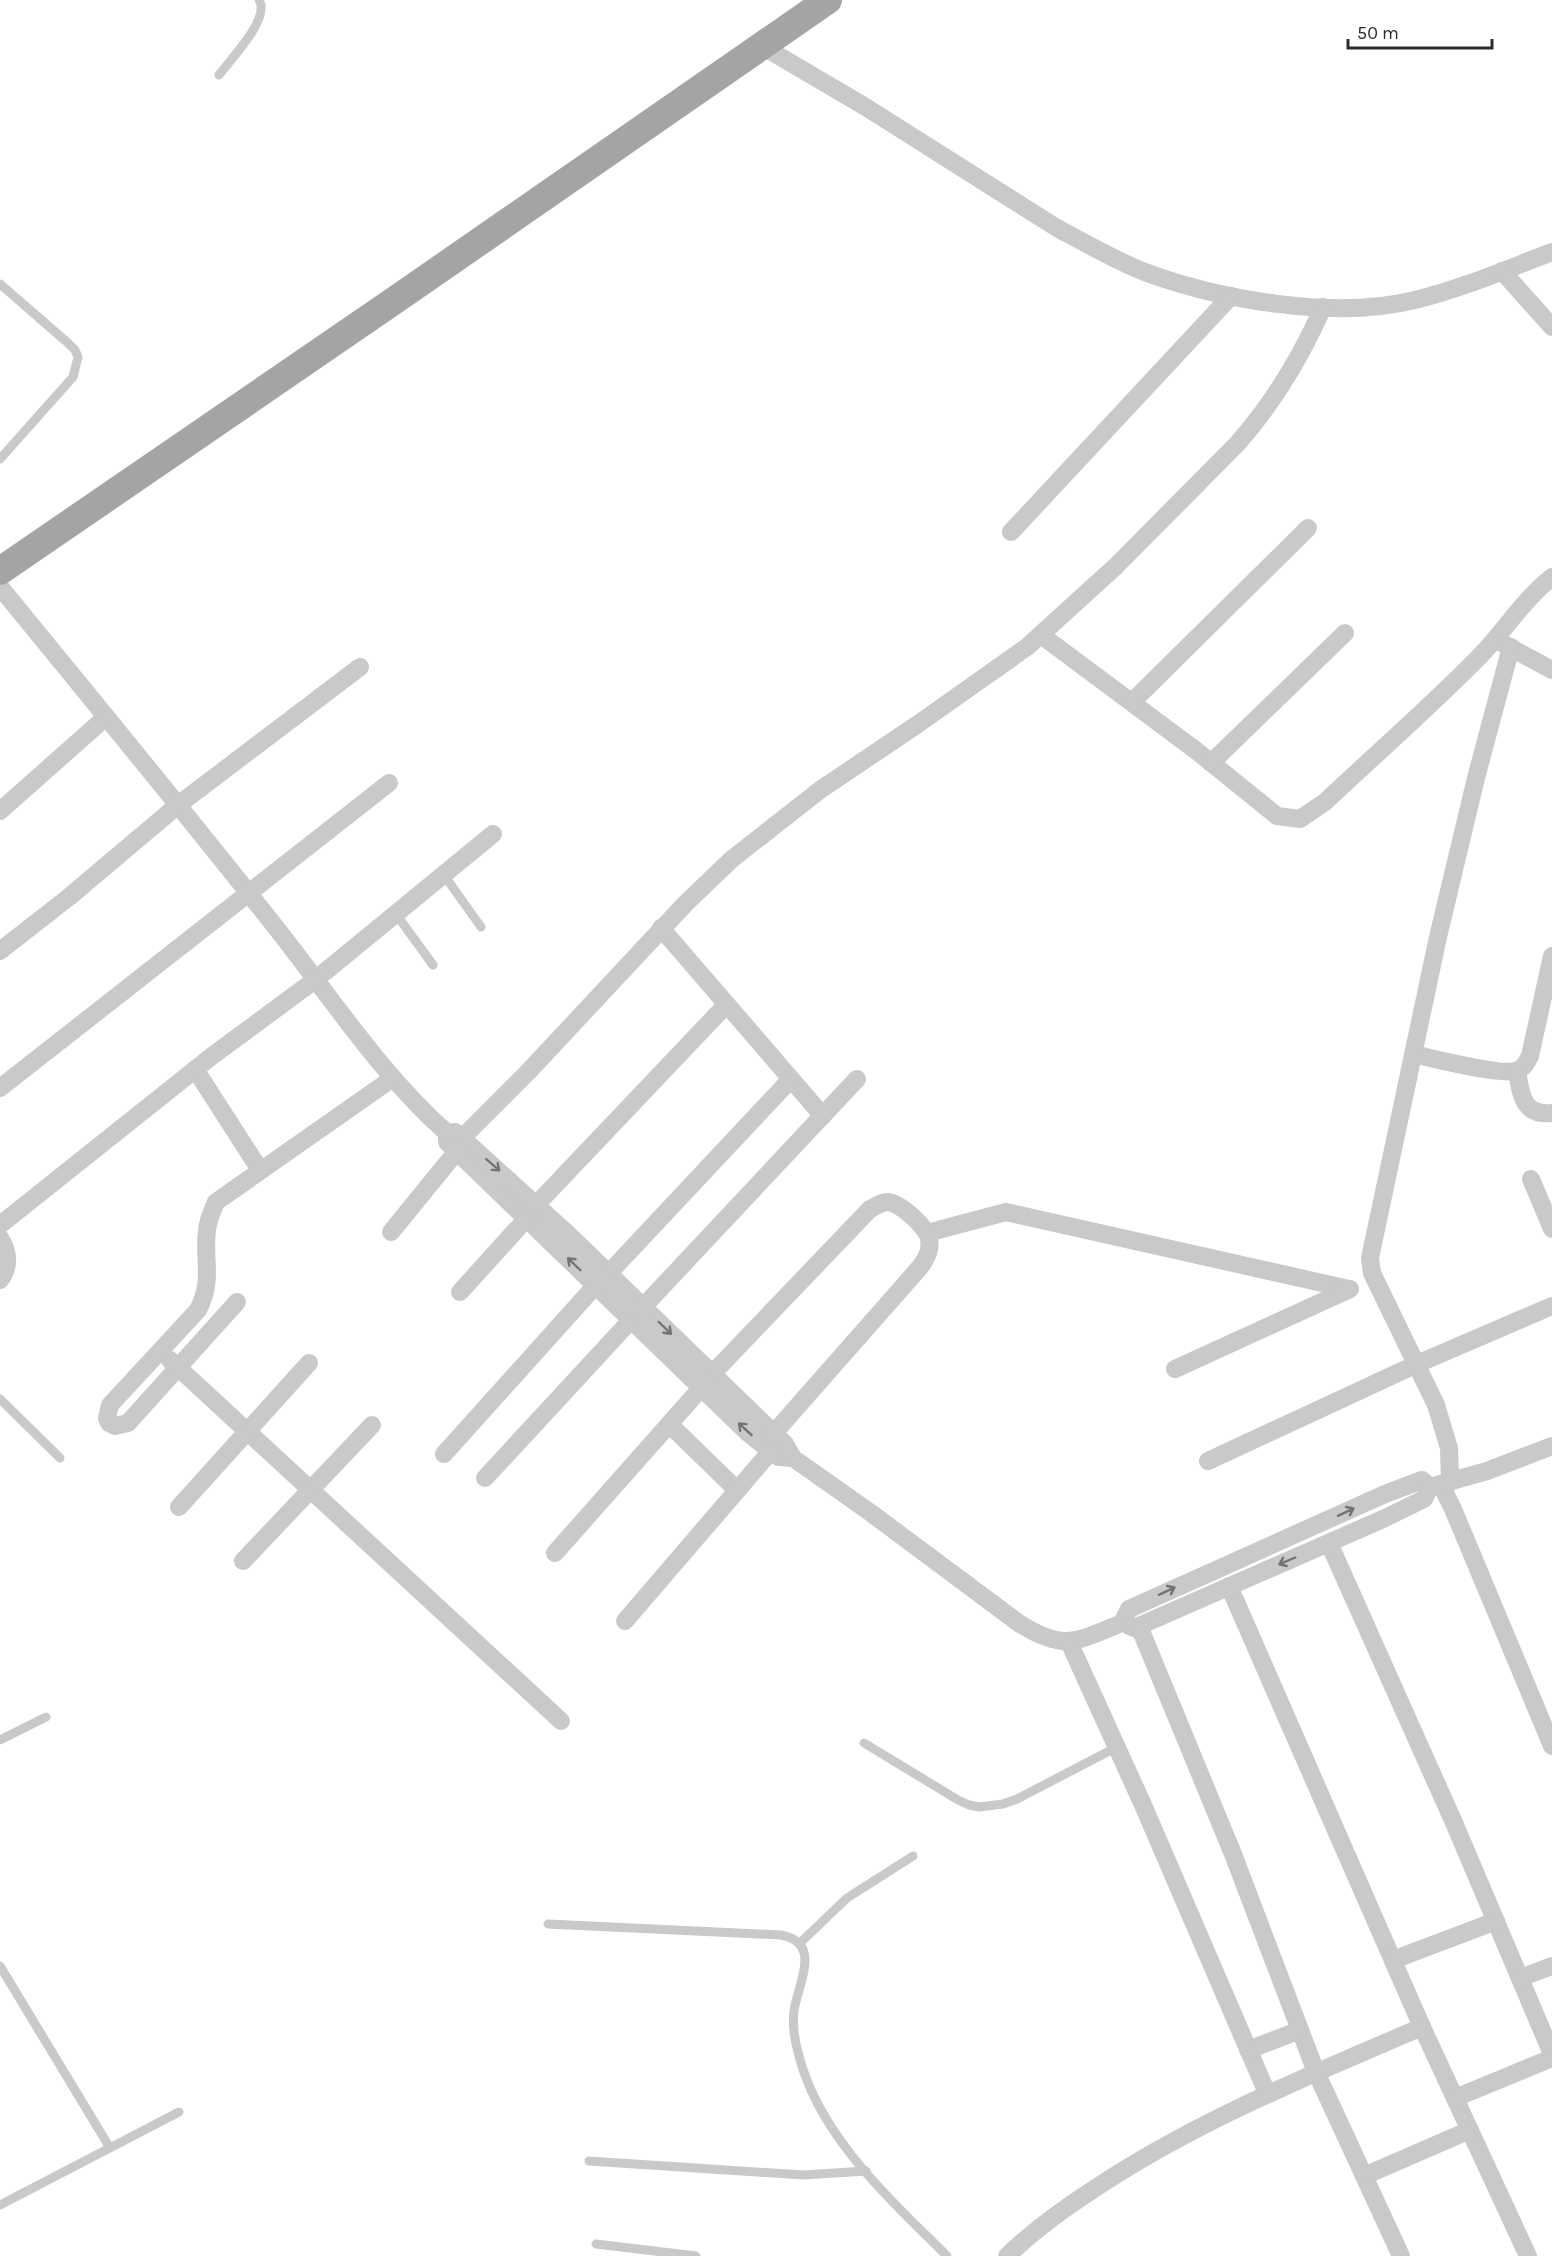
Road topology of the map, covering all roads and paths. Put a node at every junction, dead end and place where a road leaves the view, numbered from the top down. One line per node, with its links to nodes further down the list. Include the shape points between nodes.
1 (259, 0): 4 (lane, via 261,15 255,28)
2 (828, 0): 3 (main road)
3 (762, 46): 8 (street, via 1088,245 1144,271); 14 (main road)
4 (219, 75)
5 (1552, 252): 6 (street)
6 (1502, 271): 9 (street, via 1415,300 1382,306); 10 (street)
7 (0, 284): 11 (lane, via 68,343 78,357 73,377)
8 (1231, 296): 9 (street); 13 (street)
9 (1323, 307): 18 (street, via 1293,368 1257,421 1124,557)
10 (1552, 327)
11 (0, 459)
12 (1308, 528): 22 (street)
13 (1011, 532)
14 (0, 571)
15 (1552, 577): 19 (street, via 1532,595)
16 (0, 587): 23 (street)
17 (1345, 633): 24 (street)
18 (1041, 635): 22 (street); 33 (street, via 767,830)
19 (1503, 643): 21 (street); 24 (street, via 1300,819 1276,816); 39 (street)
20 (360, 667): 26 (street)
21 (1552, 670)
22 (1132, 702): 24 (street)
23 (106, 717): 26 (street); 27 (street)
24 (1211, 763)
25 (390, 783): 30 (street)
26 (178, 805): 30 (street); 34 (street)
27 (0, 811)
28 (493, 834): 29 (street)
29 (444, 875): 31 (street); 32 (lane)
30 (246, 893): 37 (street); 45 (street)
31 (396, 914): 36 (lane); 37 (street)
32 (481, 927)
33 (661, 928): 38 (street); 48 (street, via 528,1072)
34 (0, 951)
35 (1552, 956): 41 (street, via 1530,1056)
36 (433, 965)
37 (315, 980): 40 (street); 42 (street)
38 (726, 1005): 44 (street); 51 (street)
39 (1413, 1054): 41 (street, via 1493,1071); 57 (street, via 1371,1251)
40 (195, 1069): 49 (street); 52 (street)
41 (1517, 1071): 46 (street, via 1524,1102 1536,1113)
42 (393, 1078): 48 (street); 49 (street)
43 (856, 1079): 47 (street)
44 (790, 1080): 47 (street); 58 (street)
45 (0, 1088)
46 (1552, 1113)
47 (823, 1116): 64 (street)
48 (455, 1141): 51 (street); 54 (street)
49 (260, 1170): 65 (street, via 216,1202 206,1231 206,1291 198,1310)
50 (1531, 1179): 53 (street)
51 (532, 1212): 58 (street); 61 (street)
52 (0, 1225)
53 (1552, 1229)
54 (391, 1232)
55 (927, 1233): 60 (street, via 1006,1212); 70 (street, via 894,1203 870,1209); 75 (street, via 929,1249 921,1266)
56 (0, 1238): 59 (street, via 7,1255 6,1271)
57 (1374, 1278): 60 (street); 67 (street)
58 (602, 1279): 64 (street); 77 (street)
59 (0, 1280)
60 (1349, 1289): 69 (street)
61 (460, 1292)
62 (237, 1302): 68 (street)
63 (1552, 1306): 67 (street)
64 (638, 1313): 70 (street); 80 (street)
65 (160, 1350): 68 (street); 68 (street, via 110,1405 109,1424 128,1423)
66 (309, 1363): 74 (street)
67 (1417, 1364): 79 (street); 81 (street, via 1449,1448)
68 (178, 1368): 74 (street)
69 (1175, 1369)
70 (707, 1380): 72 (street); 75 (street)
71 (0, 1399): 78 (lane)
72 (669, 1424): 82 (street); 86 (street)
73 (372, 1425): 83 (street)
74 (246, 1431): 83 (street); 84 (street)
75 (772, 1442): 82 (street); 91 (street, via 785,1444 793,1458 1020,1624 1042,1637)
76 (1550, 1451): 81 (street)
77 (444, 1454)
78 (60, 1458)
79 (1208, 1461)
80 (485, 1478)
81 (1440, 1485): 85 (street, via 1424,1499); 90 (street, one-way to 81, via 1129,1609 1385,1494 1422,1480); 96 (street)
82 (737, 1490): 89 (street)
83 (309, 1491): 87 (street); 93 (street)
84 (179, 1507)
85 (1329, 1543): 88 (street, one-way to 88); 99 (street)
86 (555, 1553)
87 (243, 1561)
88 (1229, 1586): 90 (street); 102 (street)
89 (625, 1621)
90 (1131, 1625): 91 (street); 107 (street, via 1233,1854)
91 (1069, 1642): 97 (street)
92 (46, 1717): 94 (lane)
93 (561, 1721)
94 (0, 1740)
95 (864, 1743): 97 (lane, via 958,1800 979,1807 1017,1799)
96 (1552, 1746)
97 (1117, 1747): 108 (street)
98 (913, 1856): 101 (lane, via 847,1898)
99 (1496, 1920): 102 (street); 105 (street)
100 (548, 1924): 101 (lane, via 781,1935)
101 (800, 1943): 117 (lane, via 806,1960 794,2013 794,2032 803,2070 823,2112)
102 (1393, 1960): 106 (street)
103 (0, 1966): 115 (lane)
104 (1552, 1966): 105 (street)
105 (1520, 1978): 109 (street)
106 (1422, 2026): 110 (street); 112 (street)
107 (1300, 2030): 108 (street); 110 (street)
108 (1248, 2050): 111 (street)
109 (1552, 2056): 112 (street)
110 (1316, 2072): 111 (street); 118 (street)
111 (1267, 2093): 123 (street, via 1155,2150 1051,2218)
112 (1455, 2098): 114 (street)
113 (179, 2112): 115 (lane)
114 (1470, 2130): 118 (street); 125 (street)
115 (110, 2148): 119 (lane)
116 (589, 2161): 117 (lane, via 803,2175)
117 (866, 2171): 122 (lane)
118 (1364, 2176): 124 (street)
119 (0, 2205)
120 (596, 2244): 121 (lane)
121 (696, 2256)
122 (948, 2256)
123 (1007, 2256)
124 (1401, 2256)
125 (1528, 2256)

